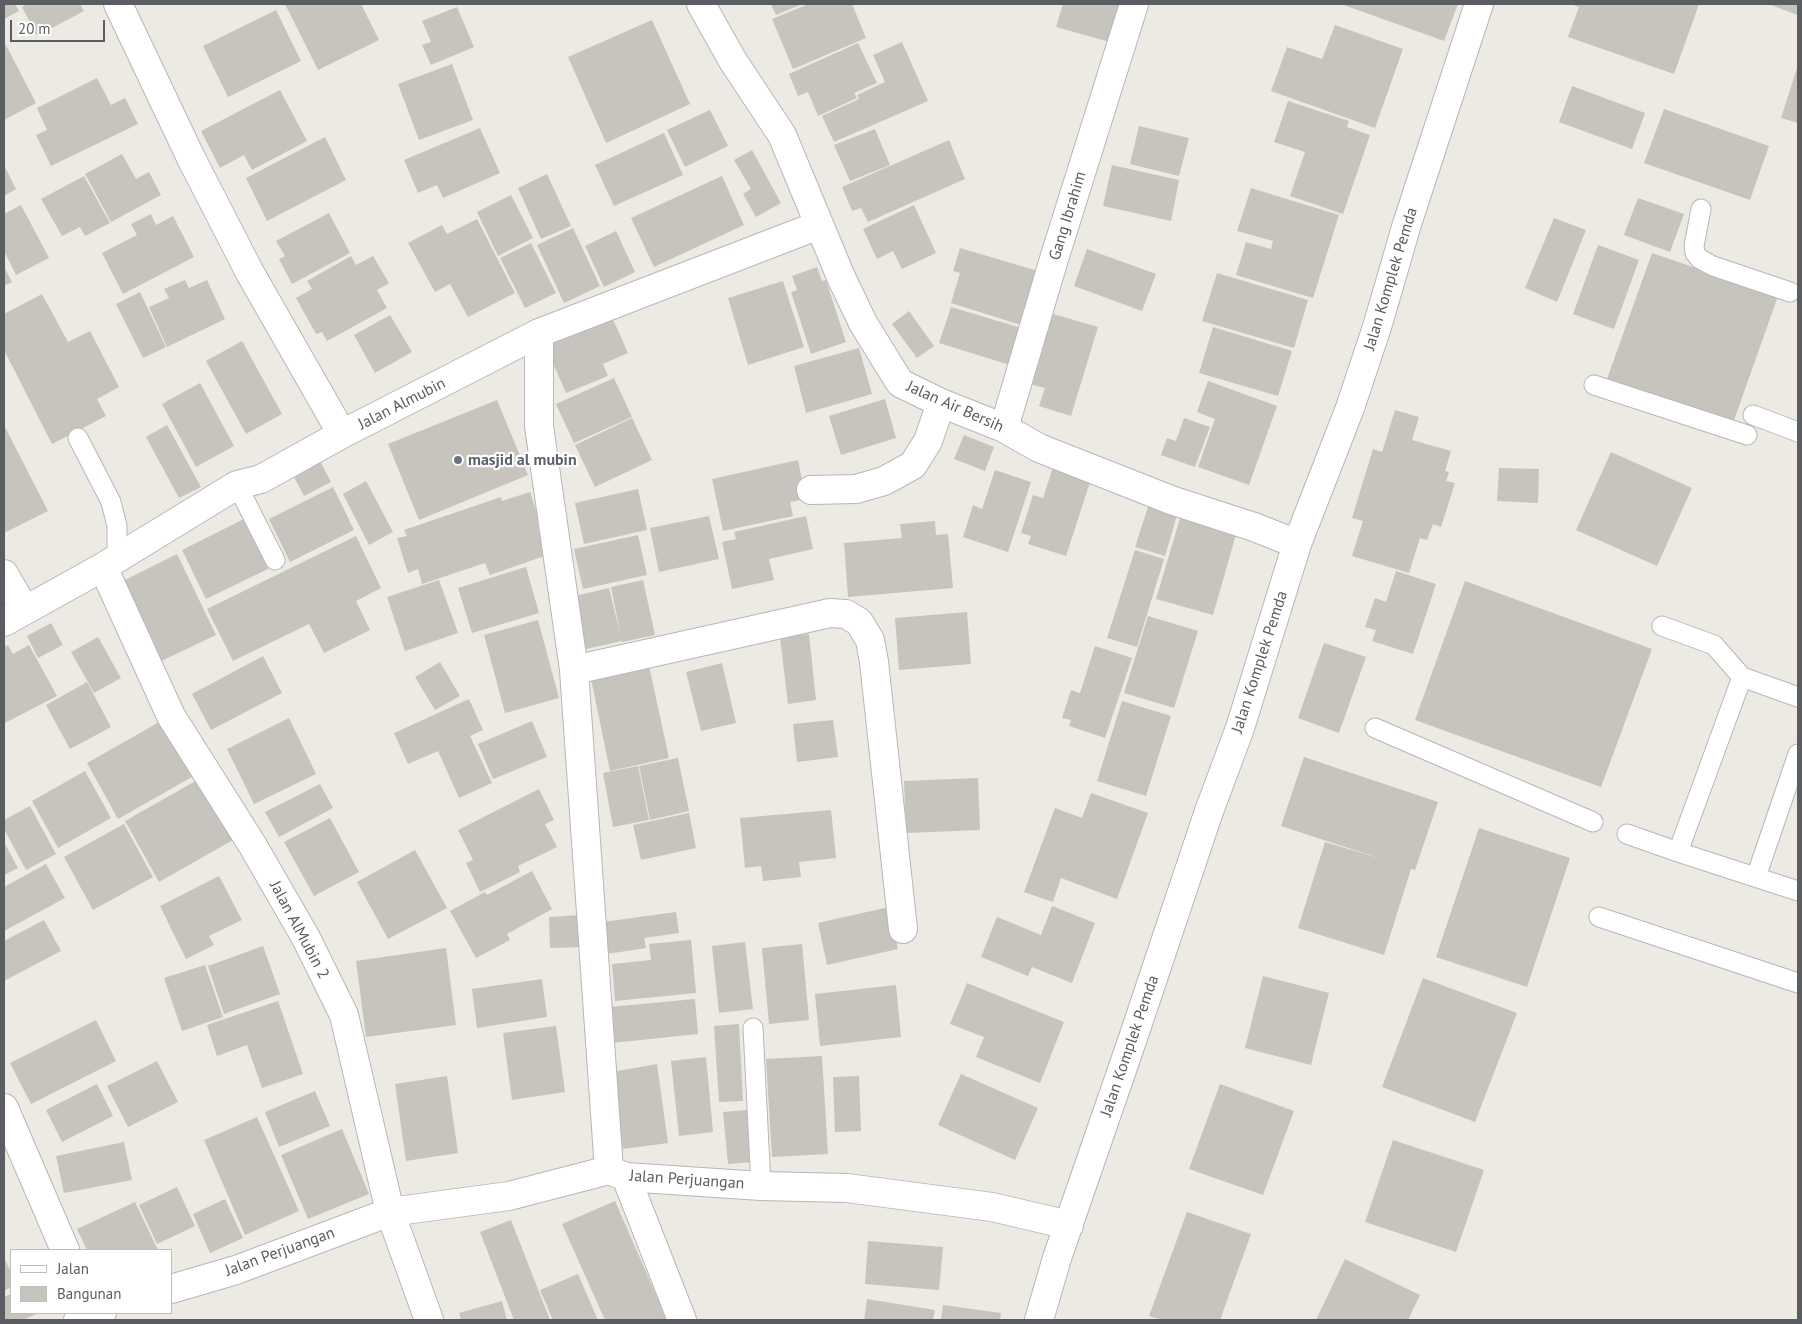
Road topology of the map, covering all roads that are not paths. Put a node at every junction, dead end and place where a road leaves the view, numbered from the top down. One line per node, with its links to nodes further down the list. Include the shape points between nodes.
1 (118, 4): 14 (street, via 249,271)
2 (702, 4): 6 (street, Jalan Air Bersih, via 733,61 782,135)
3 (1134, 4): 12 (street, Gang Ibrahim)
4 (1479, 4): 19 (street, Jalan Komplek Pemda, via 1350,408)
5 (1701, 209): 7 (lane, via 1694,246 1700,259)
6 (819, 225): 8 (street, Jalan Almubin); 10 (street, Jalan Air Bersih, via 863,323 900,383)
7 (1790, 292)
8 (539, 333): 14 (street, Jalan Almubin); 25 (street, via 539,426)
9 (1594, 385): 15 (lane)
10 (940, 403): 12 (street, Jalan Air Bersih); 18 (street, via 928,441 913,465 884,481 856,489)
11 (1752, 415): 13 (lane)
12 (1004, 428): 19 (street, Jalan Air Bersih, via 1039,448)
13 (1798, 432)
14 (342, 434): 17 (street, Jalan Almubin, via 260,479)
15 (1747, 436)
16 (78, 438): 21 (lane, via 111,502 118,526)
17 (237, 485): 20 (lane); 21 (street, Jalan Almubin)
18 (811, 490)
19 (1297, 544): 43 (street, Jalan Komplek Pemda, via 1240,728)
20 (275, 560)
21 (110, 562): 23 (street, Jalan Almubin); 42 (street, Jalan AlMubin 2, via 171,716 253,846 344,1015)
22 (4, 574): 23 (street)
23 (14, 616)
24 (1662, 626): 26 (lane, via 1714,645)
25 (574, 670): 36 (street, via 830,613 846,614 859,622 870,640 874,662); 40 (street)
26 (1742, 677): 27 (lane); 32 (lane)
27 (1798, 696)
28 (1375, 728): 30 (lane)
29 (1798, 754): 33 (lane)
30 (1593, 822)
31 (1627, 834): 32 (lane)
32 (1678, 852): 33 (lane)
33 (1756, 877): 34 (lane)
34 (1798, 891)
35 (1599, 916): 37 (lane)
36 (903, 929)
37 (1798, 983)
38 (753, 1028): 41 (lane)
39 (4, 1108): 44 (street)
40 (618, 1174): 41 (street, Jalan Perjuangan); 42 (street, Jalan Perjuangan, via 509,1196); 47 (street)
41 (761, 1186): 43 (street, Jalan Perjuangan, via 847,1188 992,1207)
42 (390, 1212): 45 (street, Jalan Perjuangan, via 236,1270); 46 (street, Jalan AlMubin 2)
43 (1068, 1224): 48 (street, Jalan Komplek Pemda)
44 (65, 1249)
45 (172, 1289)
46 (429, 1320)
47 (682, 1320)
48 (1039, 1320)

